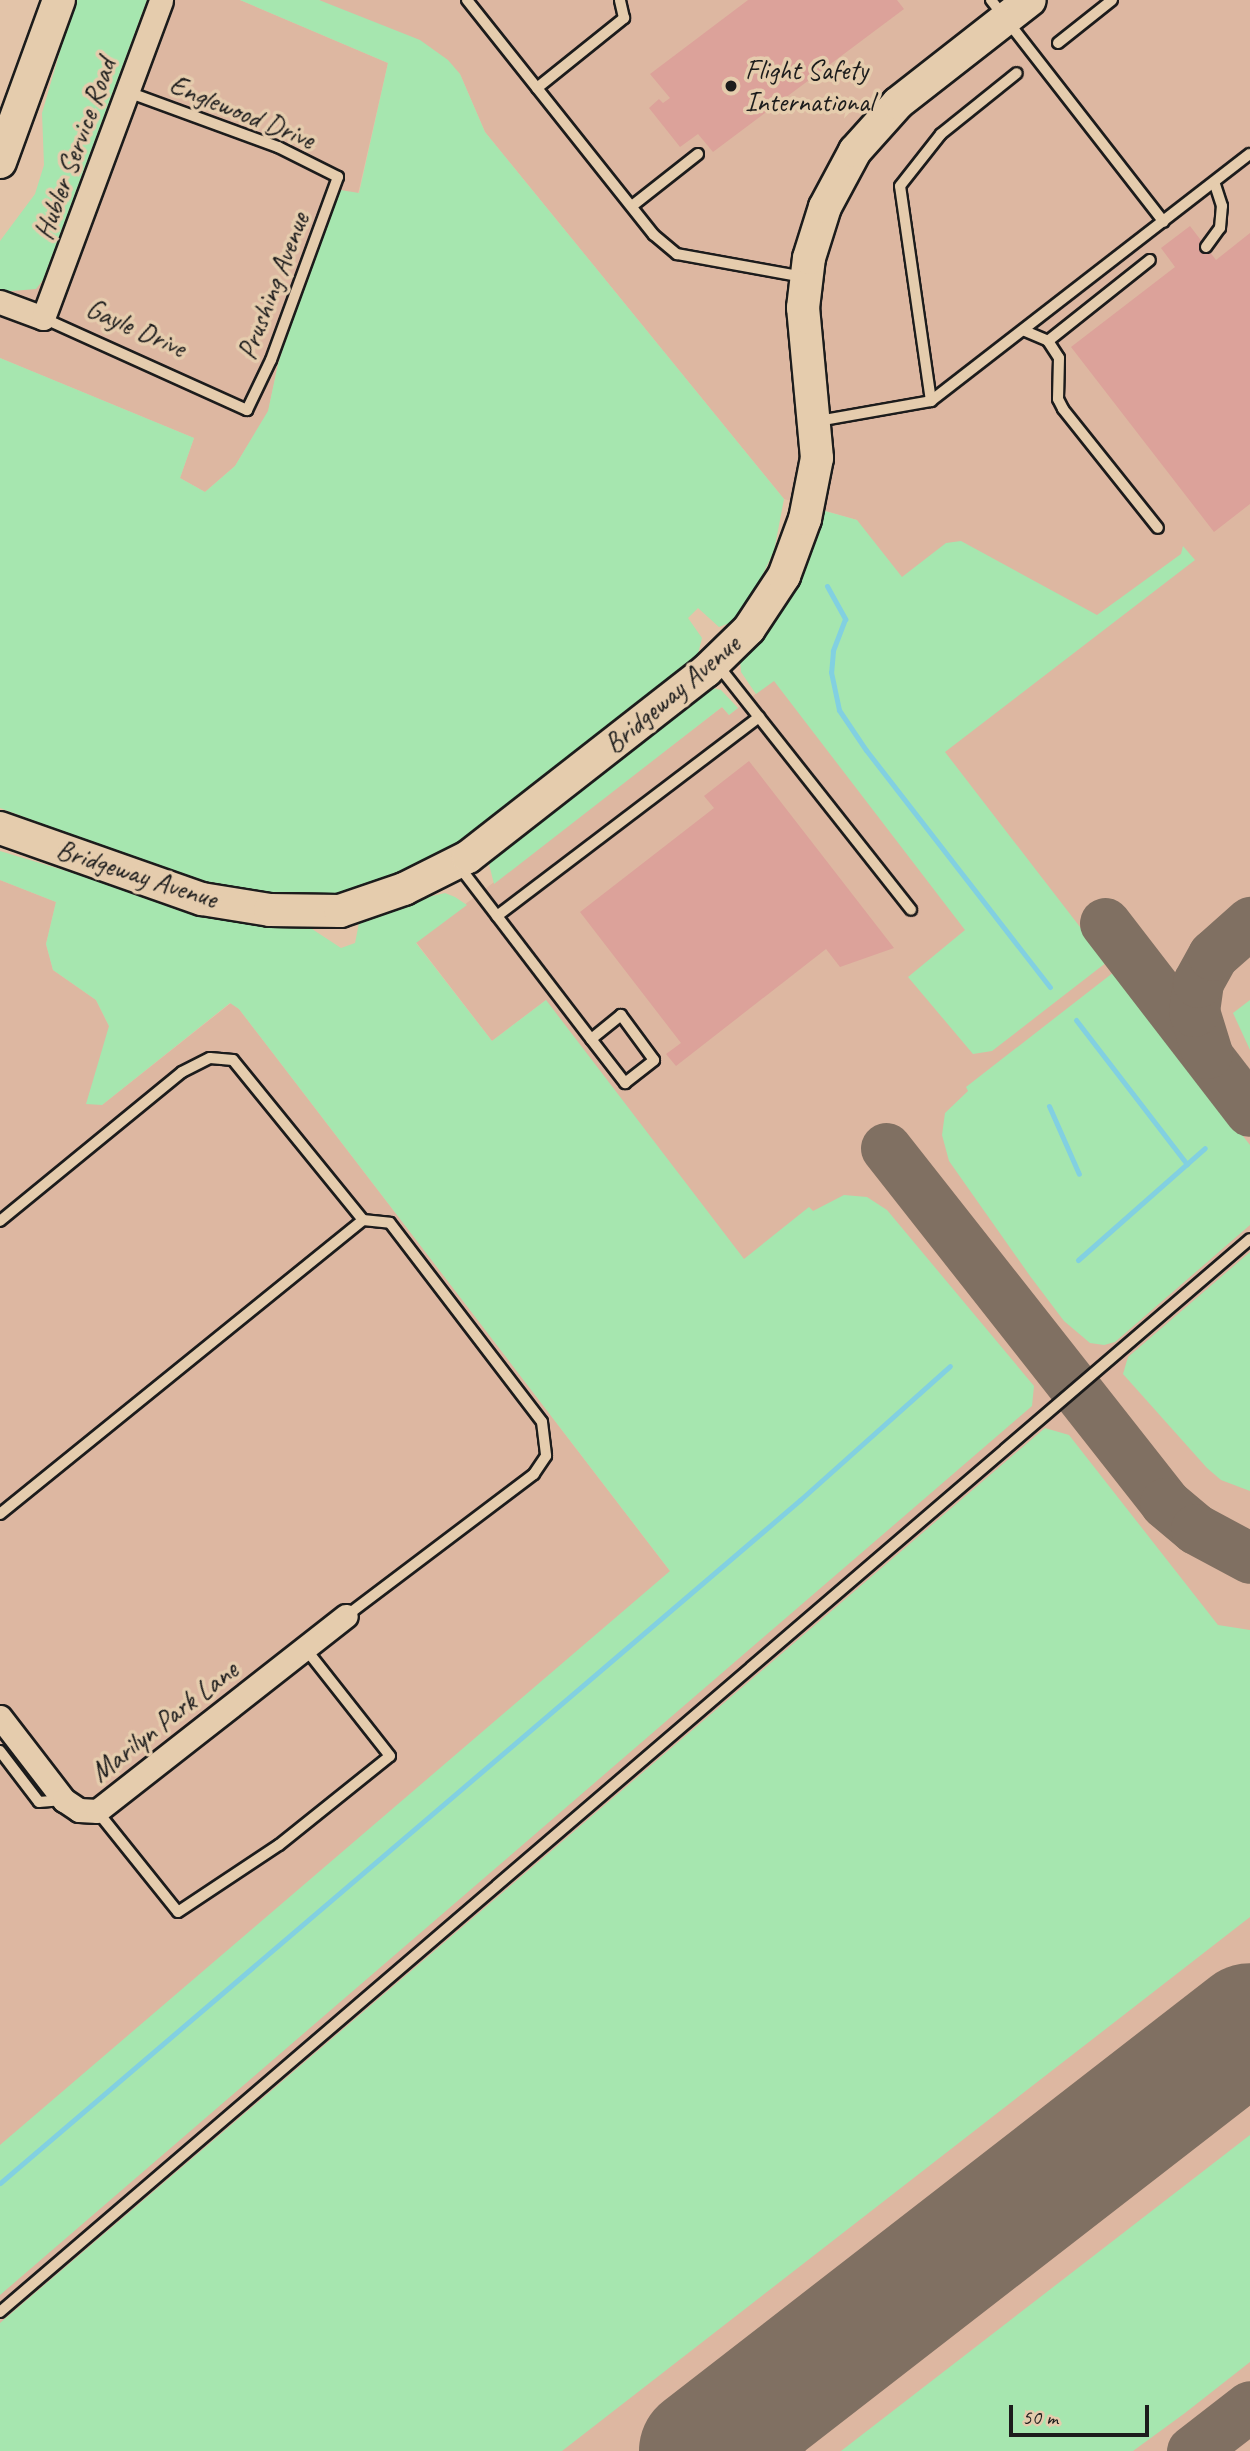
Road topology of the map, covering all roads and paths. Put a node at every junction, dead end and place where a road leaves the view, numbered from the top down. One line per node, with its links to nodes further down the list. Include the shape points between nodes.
1 (59, 0): 14 (street)
2 (161, 0): 11 (street, Hubler Service Road)
3 (620, 0): 10 (lane, via 624,18)
4 (1031, 0): 7 (street, Bridgeway Avenue)
5 (1112, 0): 8 (lane)
6 (469, 1): 10 (lane)
7 (998, 10): 18 (lane); 21 (street, Bridgeway Avenue, via 898,103 855,151 825,207)
8 (1058, 43)
9 (1017, 73): 26 (lane, via 940,134 900,186)
10 (537, 88): 17 (lane)
11 (128, 92): 15 (lane, Englewood Drive, via 278,147); 23 (street, Hubler Service Road)
12 (698, 154): 17 (lane)
13 (1250, 154): 16 (lane)
14 (0, 162)
15 (338, 177): 27 (lane, Prushing Avenue, via 271,360)
16 (1214, 182): 18 (lane); 19 (lane, via 1222,206 1220,228)
17 (632, 206): 21 (lane, via 677,254)
18 (1164, 222): 24 (lane)
19 (1206, 247)
20 (1150, 260): 25 (lane)
21 (806, 278): 28 (street, Bridgeway Avenue, via 803,308)
22 (0, 302): 23 (street, Gayle Drive)
23 (43, 318): 27 (lane, Gayle Drive)
24 (1025, 331): 25 (lane); 26 (lane)
25 (1048, 341): 29 (lane, via 1059,358 1058,399 1063,409)
26 (932, 401): 28 (lane)
27 (247, 410)
28 (813, 421): 30 (street, Bridgeway Avenue, via 817,458 805,519 784,576 749,629)
29 (1158, 528)
30 (715, 662): 31 (lane); 33 (street, Bridgeway Avenue)
31 (759, 717): 34 (lane); 35 (lane)
32 (0, 828): 33 (street, Bridgeway Avenue, via 202,899 270,910 340,911 404,890)
33 (456, 863): 35 (lane)
34 (911, 910)
35 (497, 916): 36 (lane)
36 (591, 1039): 36 (lane, via 625,1083 654,1060 621,1015)
37 (363, 1220): 38 (lane, via 233,1060 210,1058 182,1072); 40 (lane); 41 (lane, via 390,1223 542,1422 546,1456 534,1474)
38 (0, 1221)
39 (1250, 1239): 47 (lane)
40 (0, 1514)
41 (346, 1616): 42 (street, Marilyn Park Lane)
42 (305, 1648): 46 (street, Marilyn Park Lane); 46 (lane, via 390,1756 279,1845 178,1912)
43 (0, 1717): 45 (street, Marilyn Park Lane)
44 (0, 1751): 45 (lane, via 39,1802)
45 (64, 1800): 46 (street, Marilyn Park Lane, via 79,1810)
46 (97, 1811)
47 (0, 2312)

